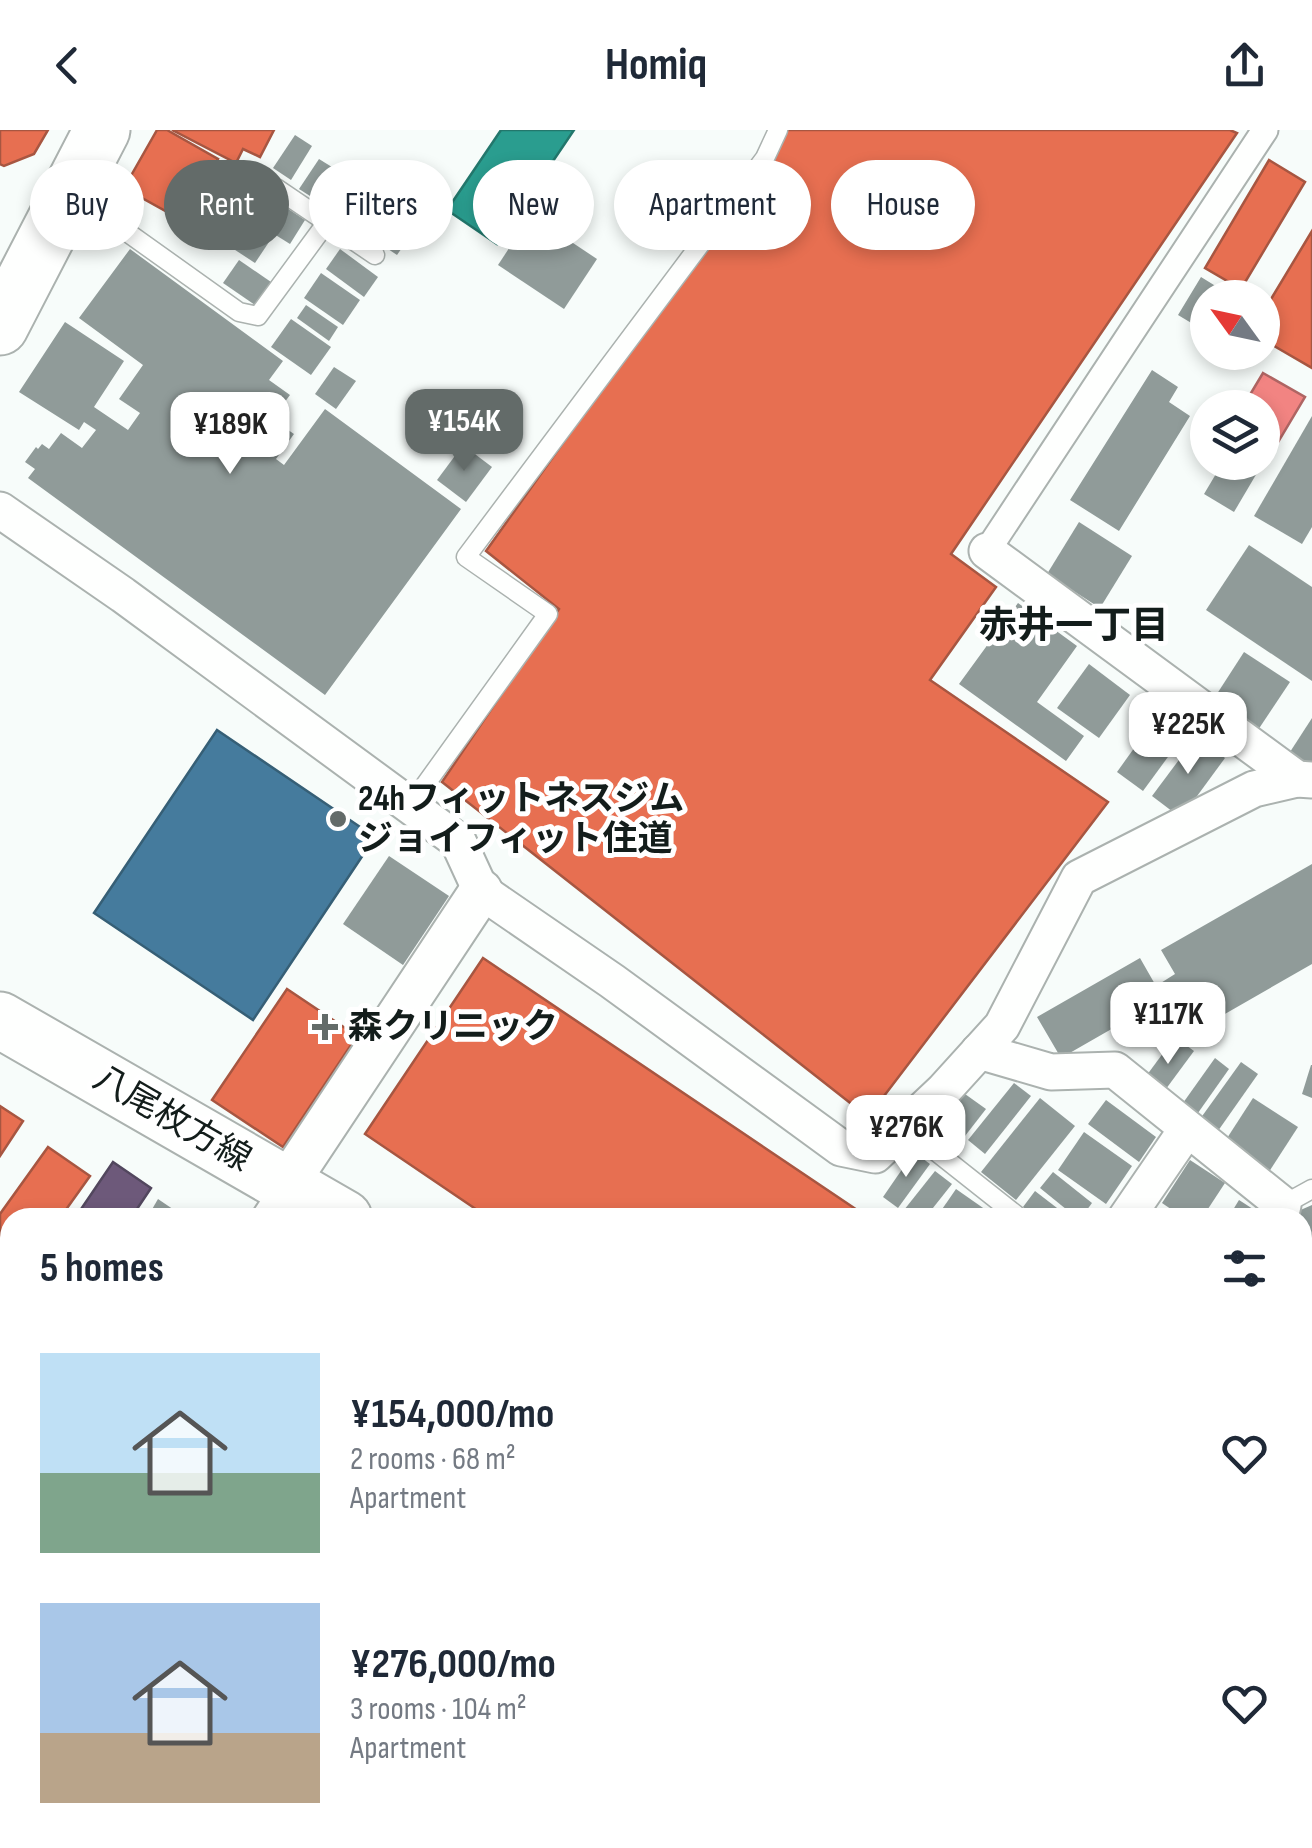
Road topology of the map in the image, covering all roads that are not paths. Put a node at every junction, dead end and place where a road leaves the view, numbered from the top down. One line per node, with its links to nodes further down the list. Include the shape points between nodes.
1 (102, 130): 4 (main road)
2 (778, 130): 14 (lane, via 765,158 466,557 548,614)
3 (1265, 130): 12 (street)
4 (87, 160)
5 (144, 245): 6 (lane, via 239,312 258,316)
6 (309, 247)
7 (40, 250): 10 (main road)
8 (368, 250): 9 (lane)
9 (374, 254)
10 (0, 328)
11 (0, 510): 14 (street)
12 (987, 551): 13 (street)
13 (1305, 780): 17 (street, via 1254,789 1080,878 1002,1026)
14 (410, 806): 15 (street, via 458,841)
15 (481, 891): 18 (street, via 841,1148 874,1155); 20 (street)
16 (0, 1020): 20 (main road, 八尾枚方線)
17 (979, 1051): 18 (street); 19 (street, via 1051,1072 1115,1070)
18 (905, 1127): 23 (lane)
19 (1187, 1130): 21 (street); 24 (street)
20 (275, 1201): 22 (main road, 八尾枚方線)
21 (1291, 1204)
22 (303, 1208)
23 (1007, 1208)
24 (1133, 1208)

